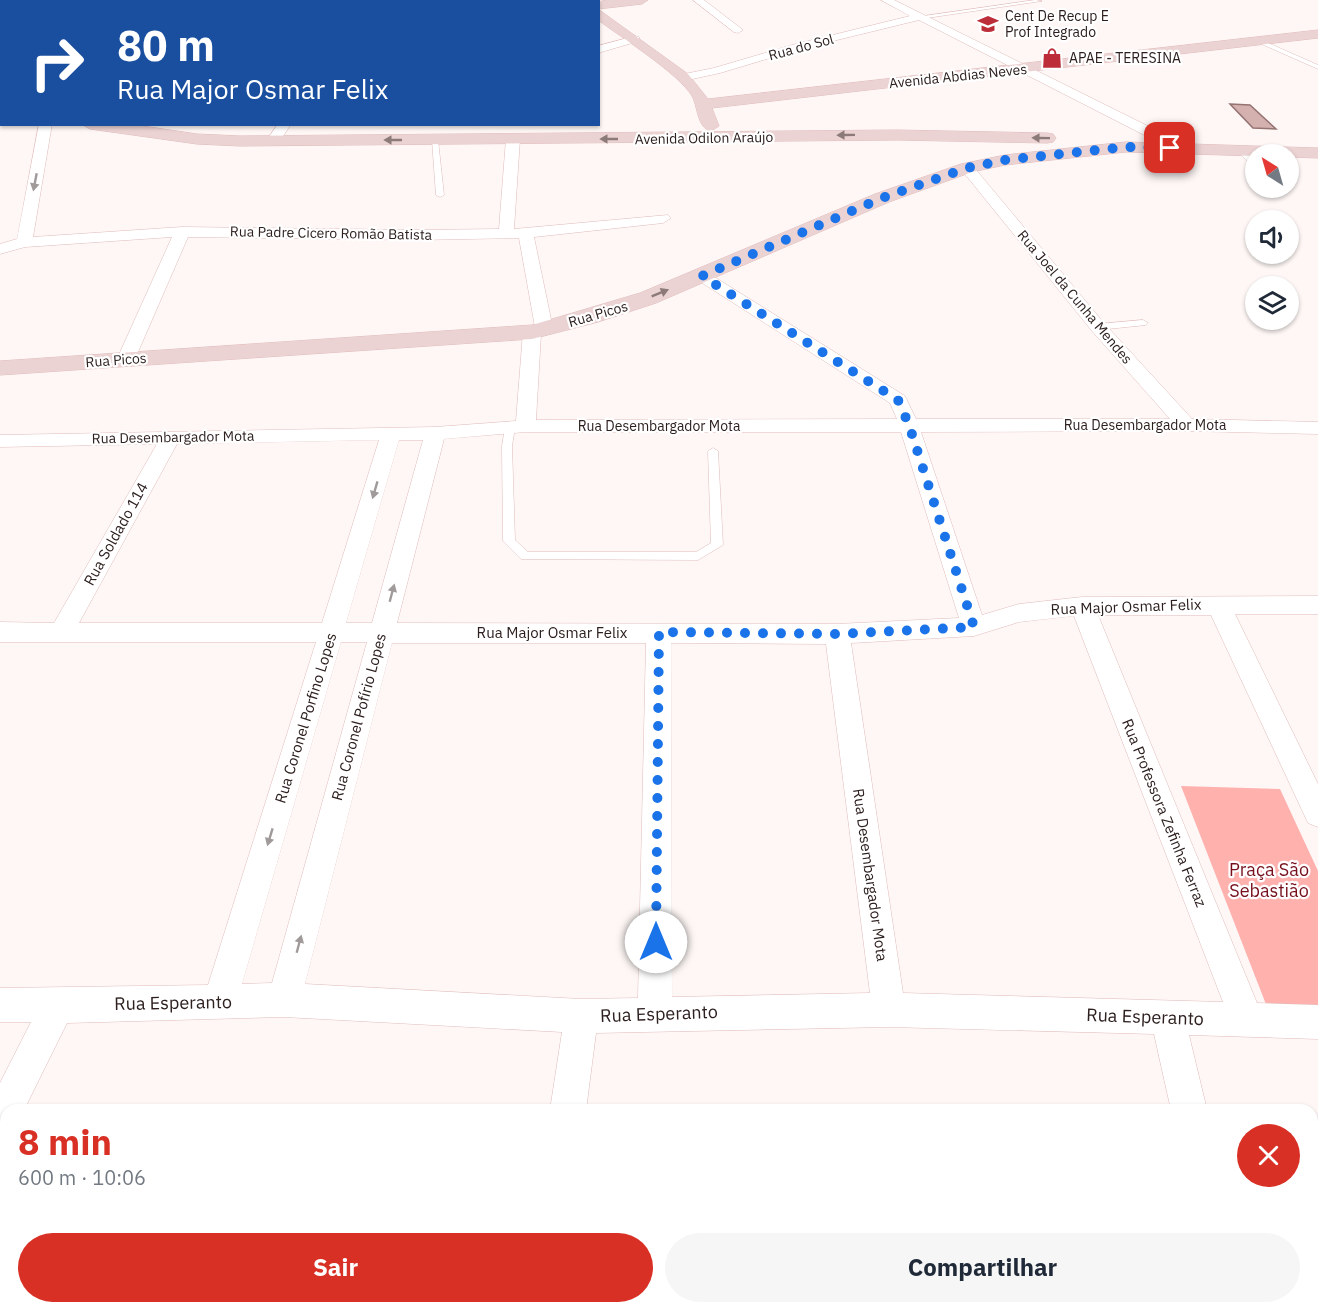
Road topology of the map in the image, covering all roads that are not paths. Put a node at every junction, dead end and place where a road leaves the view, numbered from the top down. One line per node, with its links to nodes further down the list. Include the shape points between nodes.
1 (635, 0): 2 (main road); 6 (main road)
2 (642, 0)
3 (698, 0): 9 (street)
4 (886, 0): 8 (street)
5 (1039, 1): 8 (lane)
6 (600, 5)
7 (600, 14): 11 (main road)
8 (920, 18): 15 (street); 16 (street, Rua do Sol)
9 (738, 30)
10 (1318, 34): 12 (main road, Avenida Abdias Neves)
11 (635, 39): 13 (street); 16 (main road)
12 (1259, 41): 14 (lane); 15 (main road, Avenida Abdias Neves)
13 (600, 49)
14 (1318, 67)
15 (1025, 69): 17 (main road, Avenida Abdias Neves); 26 (street, via 1159,137)
16 (683, 77): 17 (main road)
17 (704, 104): 21 (main road)
18 (46, 126): 36 (street, one-way to 36)
19 (104, 126): 24 (main road, Avenida Odilon Araújo, via 197,139)
20 (284, 126): 24 (street)
21 (714, 138): 22 (main road, Avenida Odilon Araújo, one-way to 22); 26 (main road, Avenida Odilon Araújo, one-way to 21, via 897,135)
22 (513, 139): 23 (main road, Avenida Odilon Araújo); 34 (street)
23 (435, 140): 24 (main road, Avenida Odilon Araújo, one-way to 24); 31 (lane)
24 (273, 141)
25 (1318, 144): 26 (main road, Avenida Odilon Araújo)
26 (1167, 145): 27 (main road, Avenida Odilon Araújo); 30 (main road, Rua Picos, via 1005,160)
27 (1242, 151): 28 (main road, Avenida Odilon Araújo); 29 (lane)
28 (1318, 153)
29 (1245, 154)
30 (967, 168): 38 (main road, Rua Picos, via 882,198); 40 (street, Rua Joel da Cunha Mendes)
31 (440, 195)
32 (663, 218): 35 (street, Rua Padre Cicero Romão Batista)
33 (182, 232): 34 (street, Rua Padre Cicero Romão Batista); 36 (street, Rua Padre Cicero Romão Batista); 42 (street)
34 (506, 233): 35 (street, Rua Padre Cicero Romão Batista)
35 (526, 233): 41 (street)
36 (24, 242): 37 (street, Rua Padre Cicero Romão Batista)
37 (0, 249)
38 (702, 276): 41 (main road, Rua Picos, one-way to 38, via 618,308); 45 (street, via 898,400)
39 (1143, 323): 40 (lane)
40 (1098, 327): 44 (street, Rua Joel da Cunha Mendes)
41 (538, 330): 42 (main road, Rua Picos, via 388,344); 46 (street)
42 (126, 360): 43 (main road, Rua Picos)
43 (0, 368)
44 (1186, 424): 45 (street, Rua Desembargador Mota); 47 (street, Rua Desembargador Mota)
45 (909, 425): 46 (street, Rua Desembargador Mota); 56 (street)
46 (518, 426): 48 (street, Rua Desembargador Mota); 52 (lane, via 507,446 509,541 525,556 698,556 717,545)
47 (1318, 428)
48 (435, 433): 49 (street, Rua Desembargador Mota); 61 (street, Rua Coronel Pofírio Lopes, one-way to 48)
49 (391, 434): 50 (street, Rua Desembargador Mota); 60 (street, Rua Coronel Porfino Lopes, one-way to 60)
50 (171, 437): 51 (street, Rua Desembargador Mota); 58 (street, Rua Soldado 114)
51 (0, 441)
52 (713, 451)
53 (1218, 604): 54 (street, Rua Major Osmar Felix); 55 (street, Rua Major Osmar Felix); 63 (street)
54 (1318, 605)
55 (1082, 606): 56 (street, Rua Major Osmar Felix, via 1019,613); 72 (street, Rua Professora Zefinha Ferraz)
56 (974, 627): 62 (street, Rua Major Osmar Felix)
57 (0, 632): 58 (street, Rua Major Osmar Felix)
58 (62, 632): 60 (street, Rua Major Osmar Felix)
59 (659, 632): 61 (street, Rua Major Osmar Felix); 62 (street, Rua Major Osmar Felix); 69 (street)
60 (332, 633): 61 (street, Rua Major Osmar Felix); 65 (street, Rua Coronel Porfino Lopes, one-way to 65)
61 (381, 633): 64 (street, Rua Coronel Pofírio Lopes, one-way to 61)
62 (837, 634): 68 (street, Rua Desembargador Mota)
63 (1318, 813)
64 (284, 1000): 65 (street, Rua Esperanto); 70 (street, Rua Esperanto)
65 (220, 1002): 67 (street, Rua Esperanto)
66 (0, 1005): 67 (street, Rua Esperanto)
67 (57, 1006): 74 (street)
68 (889, 1010): 69 (street, Rua Esperanto); 71 (street, Rua Esperanto)
69 (656, 1013): 70 (street, Rua Esperanto)
70 (581, 1016): 75 (street)
71 (1167, 1017): 72 (street, Rua Esperanto); 76 (street)
72 (1246, 1020): 73 (street, Rua Esperanto)
73 (1318, 1022)
74 (8, 1104)
75 (569, 1104)
76 (1188, 1104)

